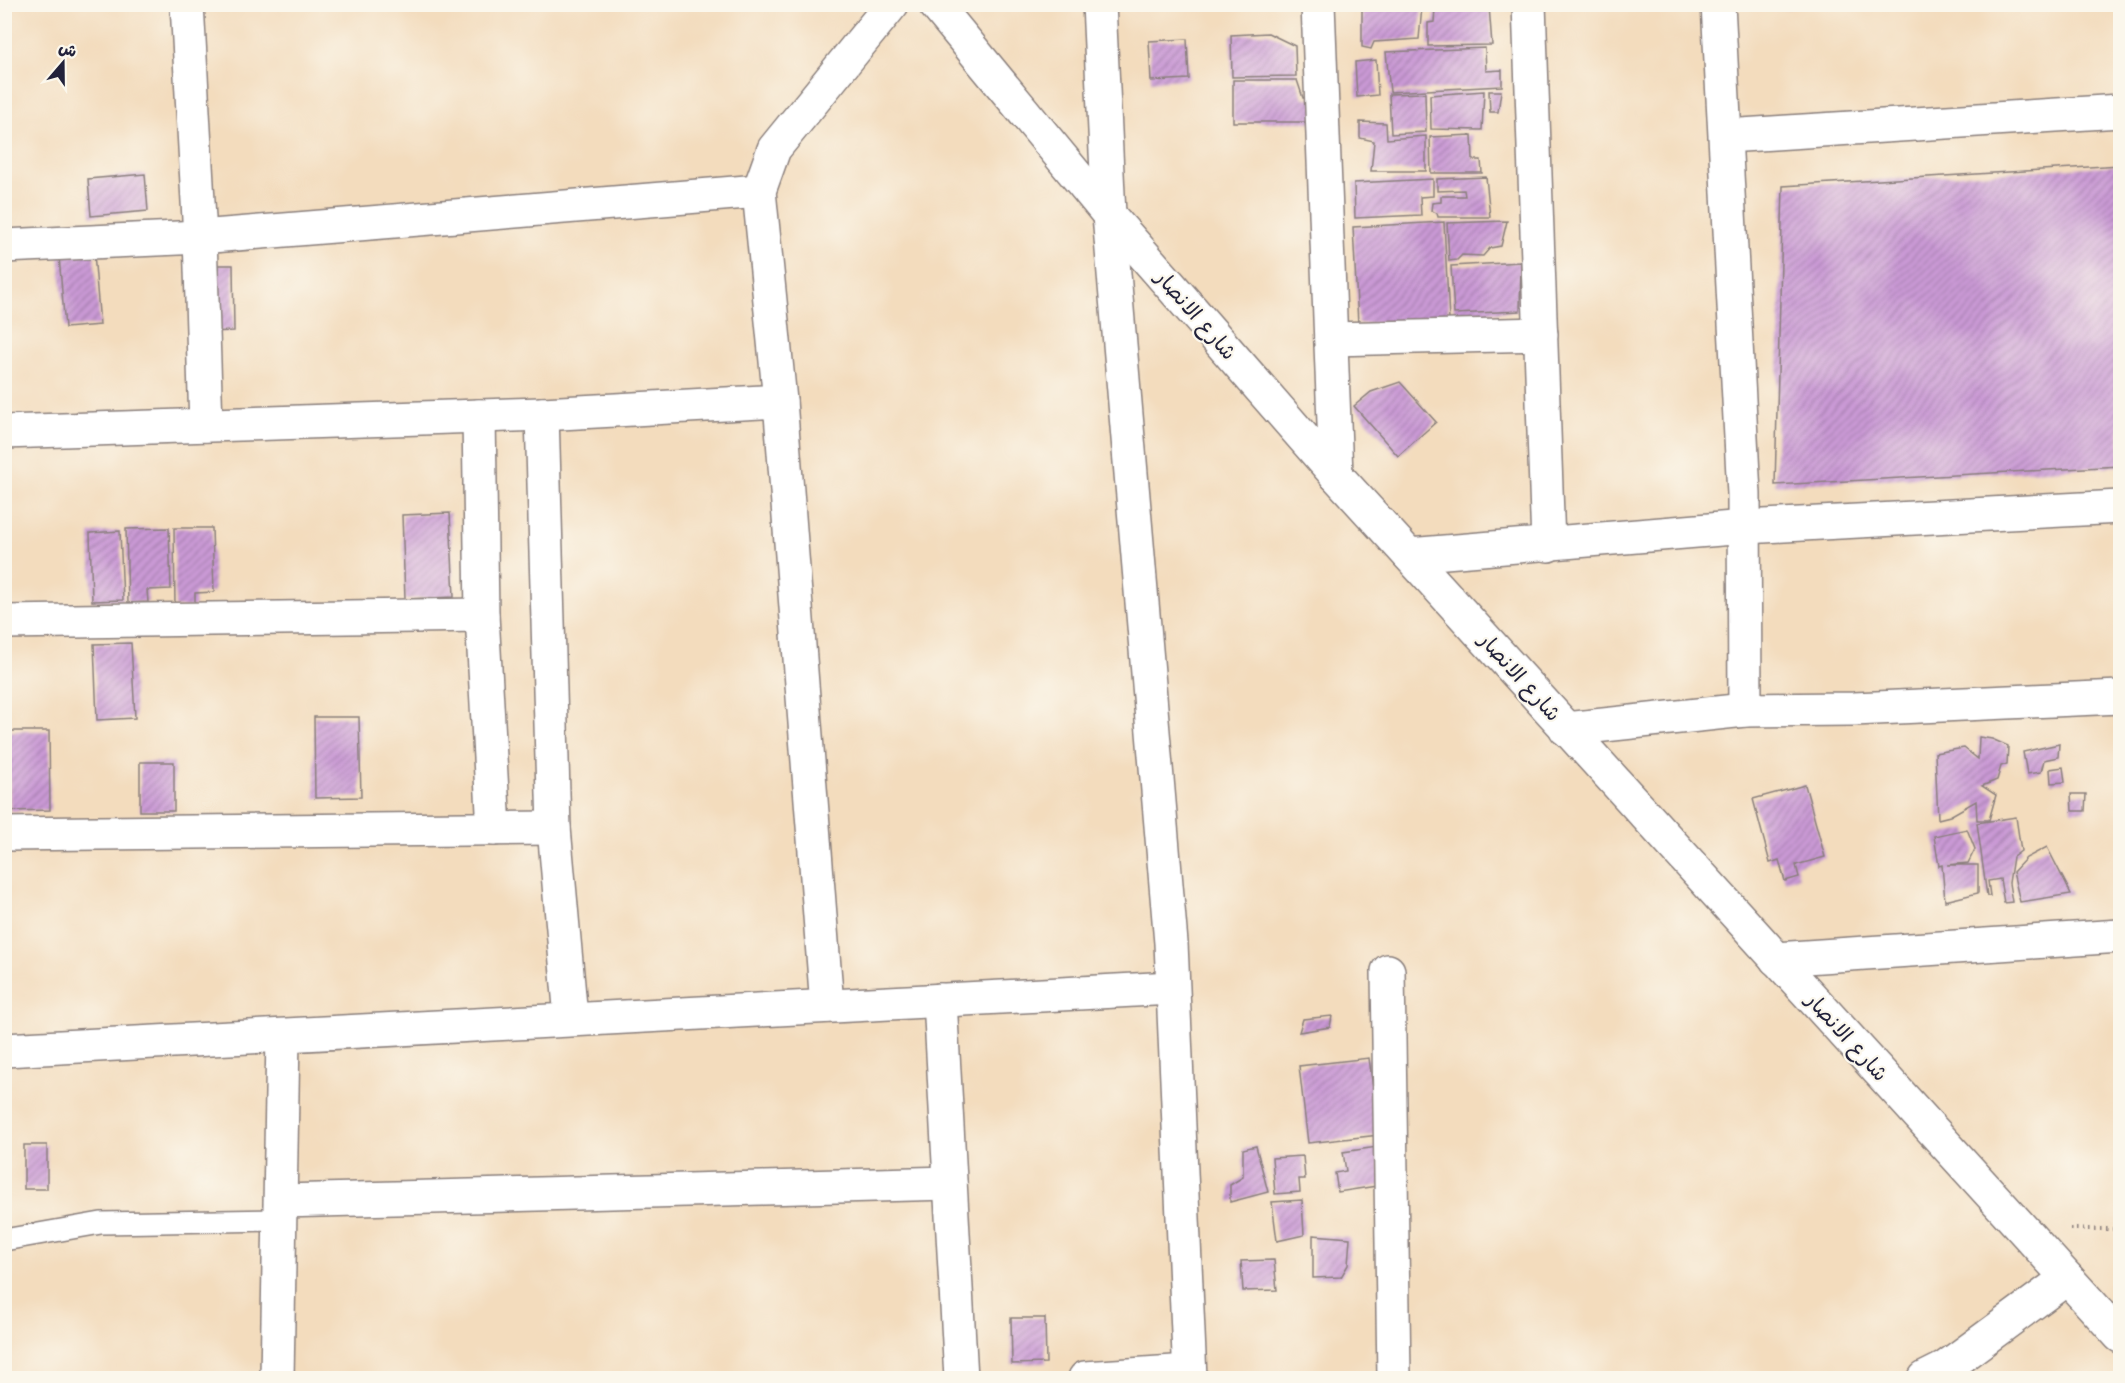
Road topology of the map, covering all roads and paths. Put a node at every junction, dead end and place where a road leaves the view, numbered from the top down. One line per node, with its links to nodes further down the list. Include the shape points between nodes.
1 (188, 4): 12 (street)
2 (891, 4): 10 (street, via 774,149)
3 (935, 4): 11 (street, شارع الانصار)
4 (1099, 4): 11 (street)
5 (1318, 4): 15 (street)
6 (1529, 4): 14 (street)
7 (1718, 4): 9 (street)
8 (2121, 111): 9 (street)
9 (1726, 136): 23 (street)
10 (759, 191): 12 (street); 16 (street)
11 (1109, 215): 21 (street, شارع الانصار); 37 (street)
12 (201, 237): 13 (street); 19 (street)
13 (4, 246)
14 (1541, 334): 15 (street); 24 (street)
15 (1331, 339): 21 (street)
16 (780, 401): 17 (street); 39 (street)
17 (542, 414): 18 (street); 32 (street)
18 (479, 416): 19 (street); 26 (street)
19 (206, 425): 20 (street)
20 (4, 432)
21 (1336, 475): 25 (street, شارع الانصار)
22 (2121, 507): 23 (street)
23 (1745, 527): 24 (street); 29 (street)
24 (1548, 545): 25 (street)
25 (1409, 555): 30 (street, شارع الانصار)
26 (482, 615): 27 (street); 31 (street)
27 (4, 622)
28 (2121, 697): 29 (street)
29 (1745, 710): 30 (street)
30 (1566, 729): 35 (street, شارع الانصار)
31 (494, 828): 32 (street); 33 (street)
32 (554, 828): 40 (street)
33 (4, 834)
34 (2121, 936): 35 (street)
35 (1776, 959): 46 (street, شارع الانصار)
36 (1388, 971): 52 (street)
37 (1172, 988): 38 (street); 48 (street)
38 (940, 1000): 39 (street); 43 (street)
39 (827, 1006): 40 (street)
40 (571, 1018): 41 (street)
41 (283, 1036): 42 (street); 44 (street)
42 (4, 1050)
43 (950, 1183): 44 (street); 50 (street)
44 (282, 1211): 45 (lane, via 101,1223); 49 (street)
45 (4, 1240)
46 (2067, 1278): 47 (street, شارع الانصار); 53 (street, via 1945,1368)
47 (2121, 1336)
48 (1190, 1375): 51 (street)
49 (277, 1378)
50 (962, 1378)
51 (1085, 1378)
52 (1394, 1378)
53 (1925, 1378)

